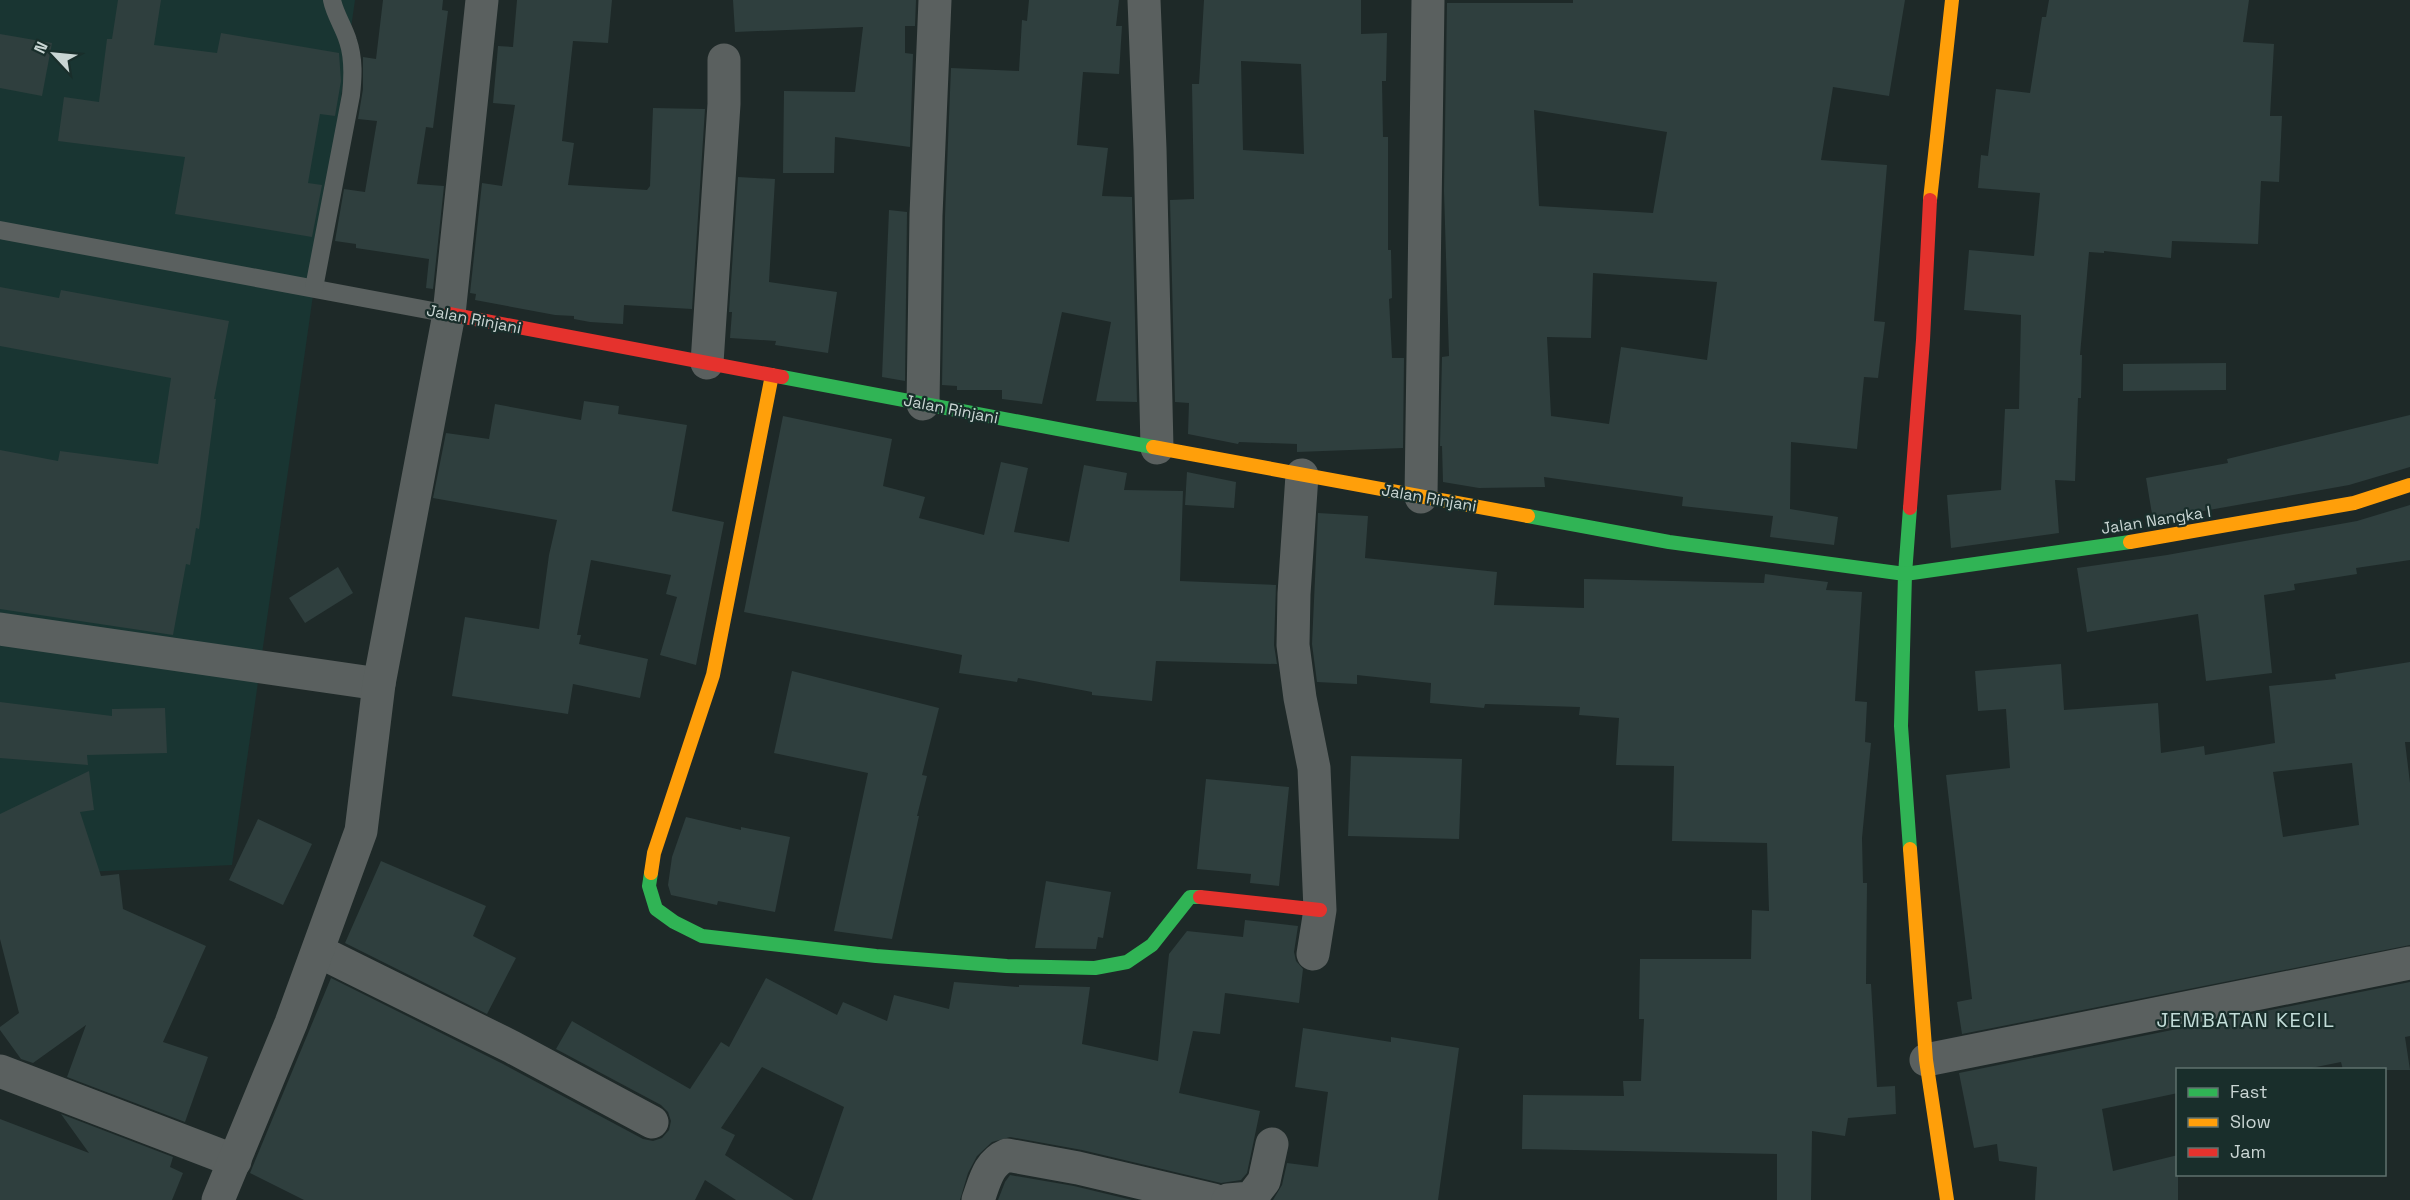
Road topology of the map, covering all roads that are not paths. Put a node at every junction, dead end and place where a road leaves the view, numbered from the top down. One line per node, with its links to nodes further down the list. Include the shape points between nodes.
1 (332, 0): 9 (lane, via 348,40 353,74)
2 (482, 0): 10 (street)
3 (935, 0): 13 (street)
4 (1144, 0): 14 (street)
5 (1428, 0): 17 (street)
6 (1952, 0): 18 (street, via 1931,186)
7 (724, 60): 11 (street)
8 (0, 230): 9 (lane, Jalan Rinjani)
9 (314, 288): 10 (lane, Jalan Rinjani)
10 (448, 314): 11 (street, Jalan Rinjani); 20 (street)
11 (707, 363): 12 (street, Jalan Rinjani)
12 (772, 375): 13 (street, Jalan Rinjani); 21 (street, via 712,675 654,853 650,886 656,909 702,936 982,966 1099,968 1135,959 1164,934 1190,897)
13 (923, 404): 14 (street, Jalan Rinjani)
14 (1157, 448): 15 (street, Jalan Rinjani)
15 (1302, 476): 17 (street, Jalan Rinjani); 21 (street, via 1293,645 1314,768)
16 (2410, 485): 18 (street, Jalan Nangka I, via 2354,503 2164,537)
17 (1421, 497): 18 (street, Jalan Rinjani, via 1669,542)
18 (1905, 574): 25 (street, via 1901,726)
19 (0, 629): 20 (street)
20 (379, 684): 22 (street, via 361,831)
21 (1320, 910): 23 (street)
22 (318, 951): 27 (street); 29 (street)
23 (1313, 954)
24 (2410, 963): 25 (street)
25 (1926, 1060): 34 (street)
26 (0, 1071): 29 (street)
27 (652, 1122)
28 (1272, 1144): 33 (street, via 1263,1181 1251,1198)
29 (235, 1161): 30 (street)
30 (218, 1200)
31 (978, 1200): 32 (street, via 989,1170 997,1159 1007,1155)
32 (1214, 1200)
33 (1228, 1200)
34 (1947, 1200)

